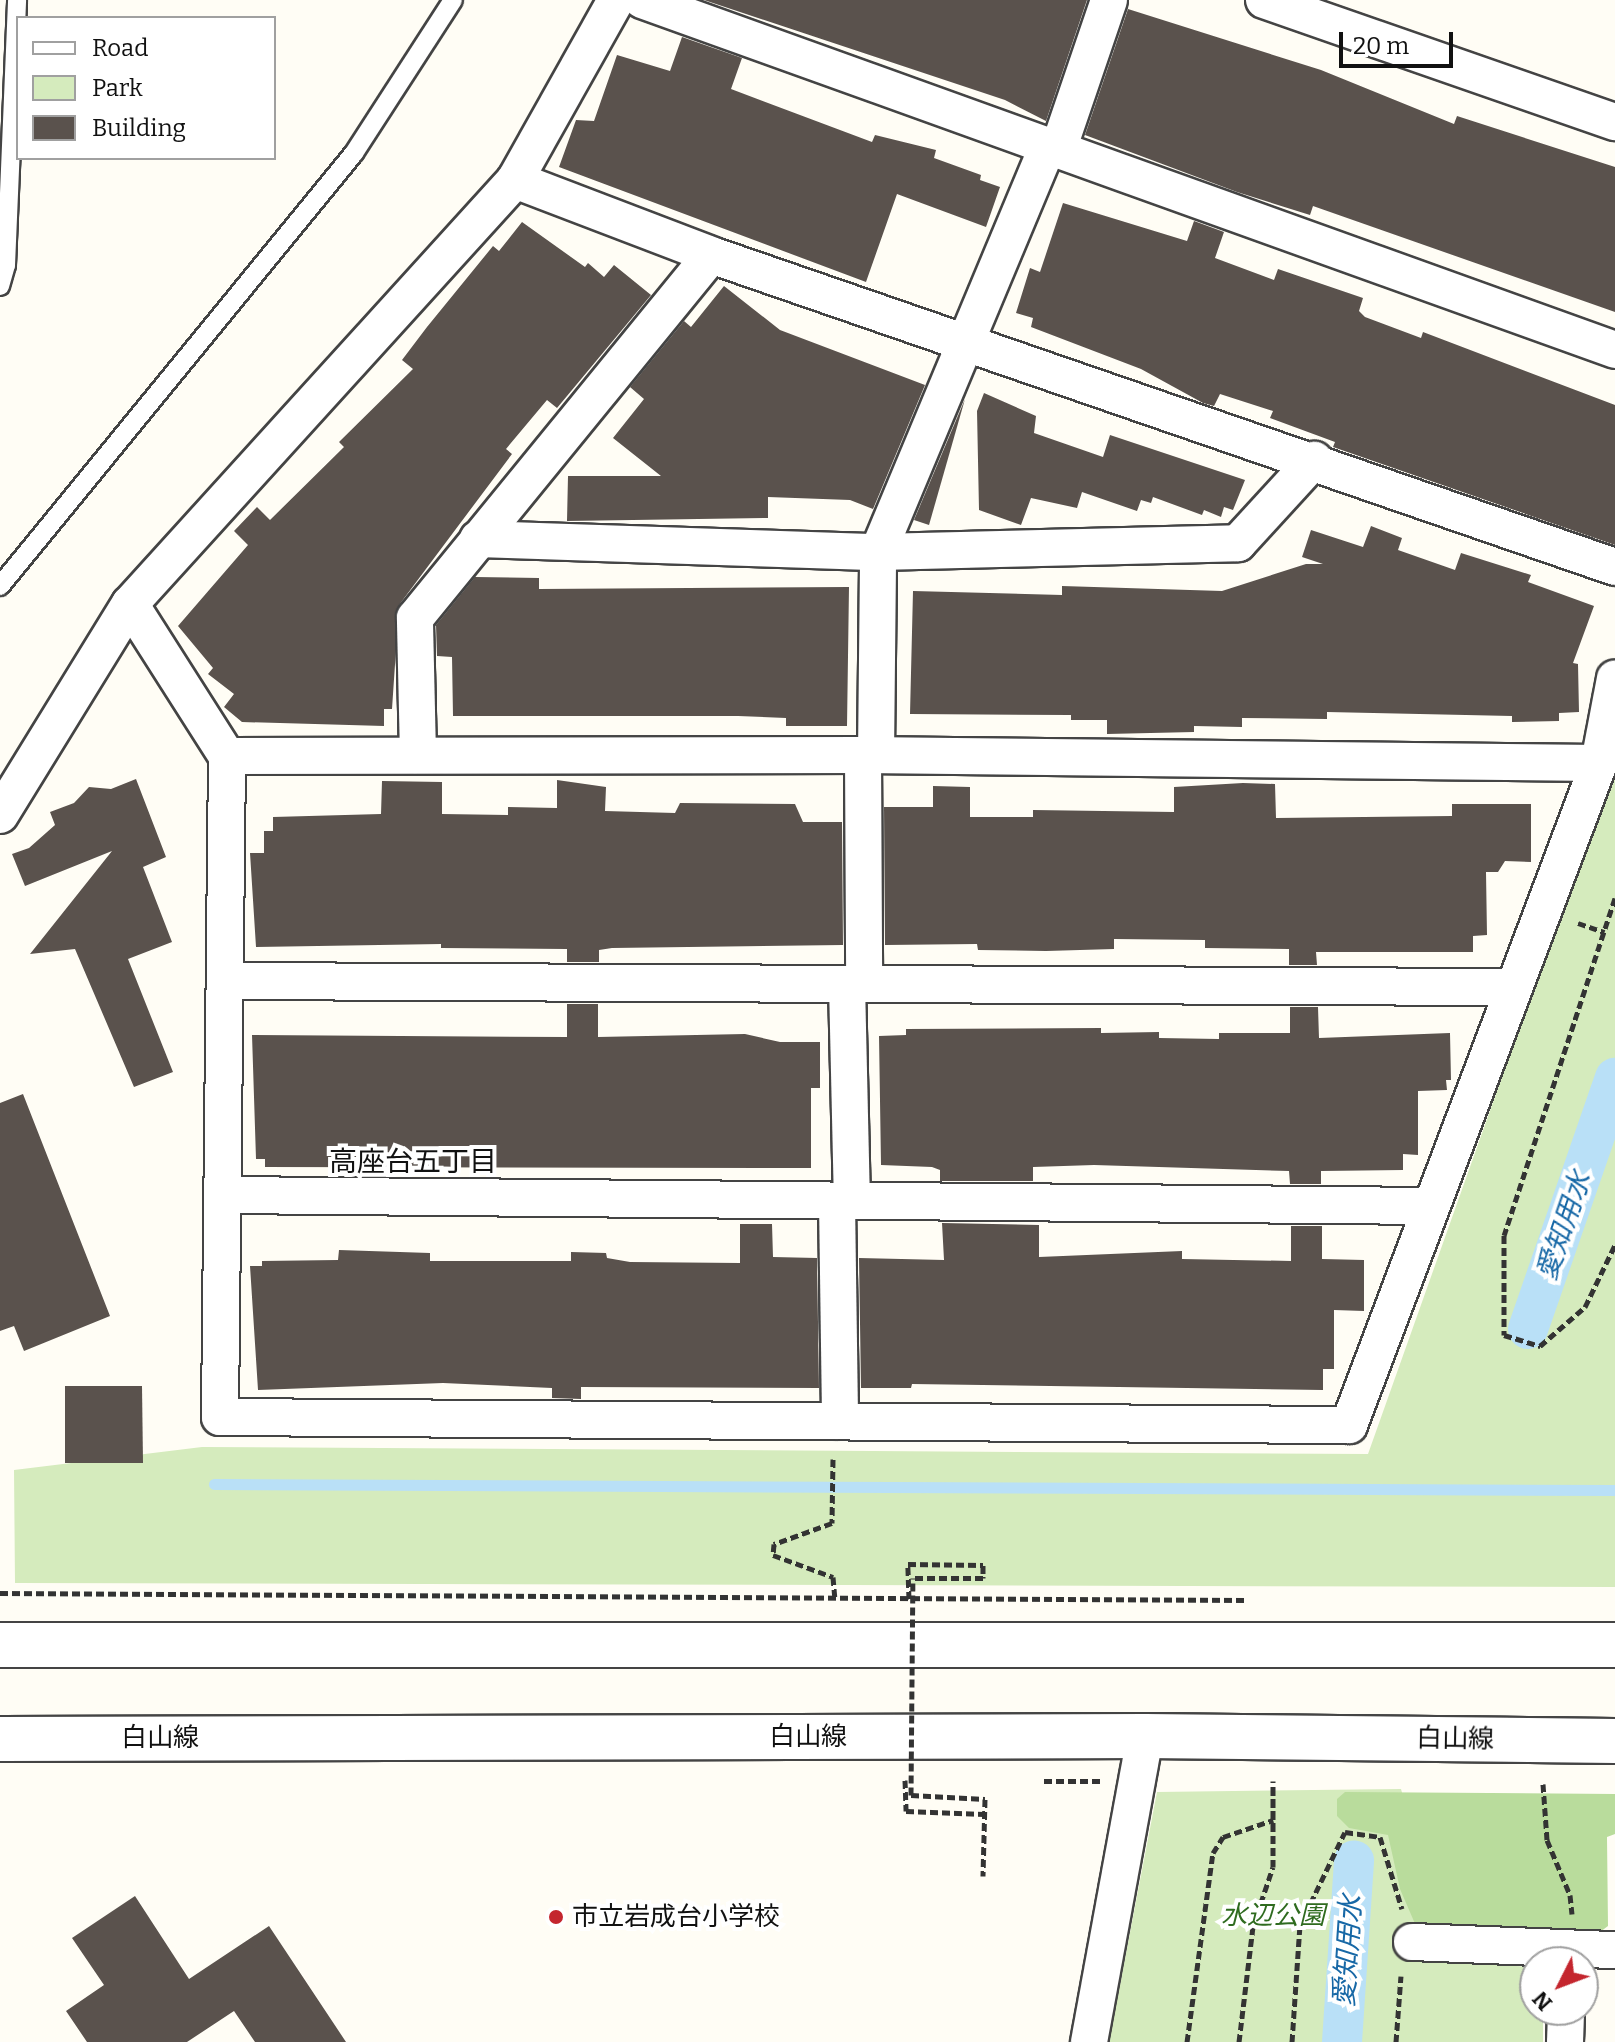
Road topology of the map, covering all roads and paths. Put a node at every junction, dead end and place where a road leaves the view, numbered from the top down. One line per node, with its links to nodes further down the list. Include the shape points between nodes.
1 (453, 0): 18 (lane, via 354,153)
2 (616, 0): 9 (street)
3 (642, 0): 8 (street)
4 (1109, 0): 8 (street)
5 (1264, 0): 7 (street)
6 (16, 24): 11 (lane, via 6,265)
7 (1615, 122)
8 (1053, 148): 12 (street); 13 (street)
9 (515, 180): 10 (street); 19 (street)
10 (711, 255): 12 (street); 15 (street)
11 (0, 286)
12 (968, 344): 14 (street); 16 (street)
13 (1615, 350)
14 (1314, 460): 16 (street, via 1238,543); 17 (street)
15 (478, 539): 16 (street); 21 (street, via 415,618)
16 (878, 552): 22 (street)
17 (1615, 567)
18 (0, 586)
19 (130, 604): 23 (street); 25 (street)
20 (1615, 678): 24 (street)
21 (418, 755): 22 (street); 23 (street)
22 (869, 755): 24 (street); 28 (street)
23 (227, 756): 27 (street)
24 (1599, 763): 29 (street)
25 (0, 815)
26 (1615, 898): 33 (path, via 1504,1235 1504,1335 1540,1346 1585,1307)
27 (227, 981): 28 (street); 30 (street)
28 (856, 984): 29 (street); 31 (street)
29 (1514, 987): 32 (street)
30 (223, 1195): 31 (street); 34 (street, via 220,1417)
31 (845, 1201): 32 (street); 34 (street)
32 (1431, 1206): 34 (street, via 1349,1425)
33 (1615, 1245)
34 (840, 1421)
35 (833, 1462): 38 (path, via 832,1523 774,1544 773,1555 833,1577)
36 (0, 1593): 38 (path)
37 (909, 1599): 38 (path); 39 (path); 48 (path, bridge, via 908,1564 983,1565 983,1578 913,1578 911,1795 985,1799)
38 (835, 1600)
39 (1254, 1600)
40 (0, 1645): 41 (street)
41 (1615, 1645)
42 (1145, 1736): 43 (street, 白山線); 44 (street, 白山線); 54 (street)
43 (0, 1739)
44 (1615, 1741)
45 (905, 1780): 48 (path, via 906,1811)
46 (1273, 1781): 49 (path)
47 (1543, 1784): 52 (path, via 1547,1840 1570,1895)
48 (984, 1814): 50 (path)
49 (1273, 1820): 55 (path, via 1223,1837 1213,1853); 56 (path, via 1273,1867 1253,1926)
50 (983, 1876)
51 (1412, 1942): 53 (street); 57 (path, via 1380,1837 1345,1832 1300,1925); 58 (path, via 1401,1973)
52 (1569, 1946)
53 (1519, 1951)
54 (1089, 2042)
55 (1187, 2042)
56 (1239, 2042)
57 (1292, 2042)
58 (1396, 2042)

